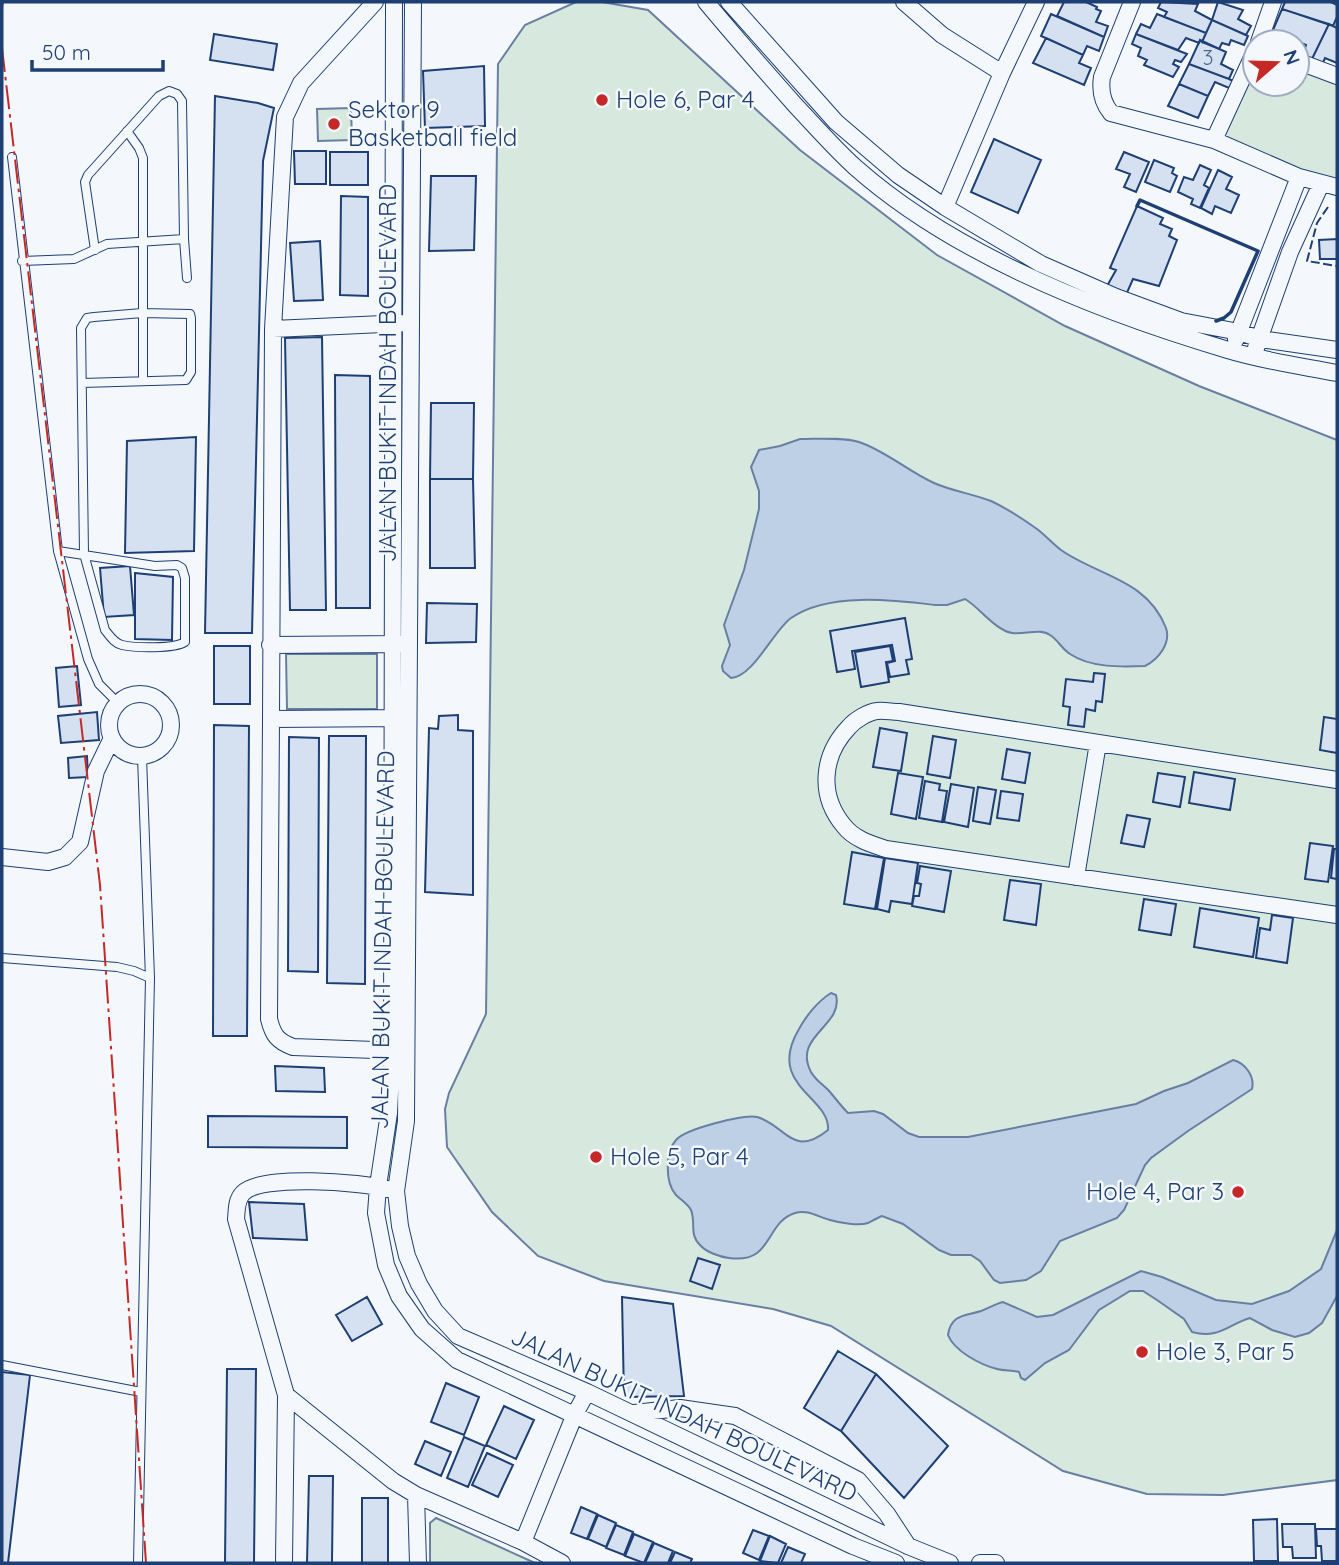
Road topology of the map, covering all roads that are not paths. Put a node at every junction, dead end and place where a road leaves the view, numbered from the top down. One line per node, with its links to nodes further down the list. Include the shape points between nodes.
1 (375, 2): 29 (street, via 300,83 285,117)
2 (394, 2): 28 (street)
3 (413, 2): 28 (street, JALAN BUKIT INDAH BOULEVARD)
4 (706, 2): 33 (street, via 822,134 888,194 951,235 1034,278 1107,310)
5 (729, 2): 21 (street, via 836,122 898,175)
6 (905, 2): 12 (street, via 942,35)
7 (1036, 2): 12 (street)
8 (1132, 2): 16 (street, via 1102,77 1105,106 1111,113)
9 (1273, 2): 10 (street)
10 (1264, 28)
11 (1311, 66): 13 (street)
12 (1002, 73): 21 (street)
13 (1337, 76)
14 (1241, 81): 16 (street)
15 (127, 131): 22 (lane, via 159,96 169,91 182,101); 23 (lane, via 143,158); 24 (lane, via 85,182)
16 (1214, 140): 18 (street)
17 (12, 158): 25 (lane)
18 (1299, 177): 19 (street); 30 (street)
19 (1321, 184): 20 (street); 31 (street, via 1290,252)
20 (1337, 187)
21 (945, 207): 30 (street, via 1041,264 1116,297 1181,321)
22 (184, 239): 23 (lane); 26 (lane)
23 (142, 242): 24 (lane, via 107,244); 27 (lane)
24 (95, 250): 25 (lane, via 74,259)
25 (22, 261): 38 (lane)
26 (187, 278)
27 (142, 313): 36 (lane); 36 (lane, via 186,313 191,318 190,376 186,380); 37 (lane, via 84,321)
28 (402, 323): 29 (street); 40 (street)
29 (273, 329): 41 (street)
30 (1239, 332): 31 (street); 33 (street)
31 (1260, 339): 32 (street); 34 (street)
32 (1337, 350)
33 (1230, 351): 34 (street)
34 (1254, 356): 35 (street)
35 (1337, 373)
36 (143, 380): 37 (lane)
37 (82, 383): 39 (lane)
38 (58, 551): 39 (lane); 42 (lane, via 88,659 99,684)
39 (84, 554): 39 (lane, via 182,568 185,642 177,647 121,645 112,639 105,630)
40 (401, 644): 41 (street); 44 (street)
41 (270, 645): 43 (street)
42 (118, 703): 45 (street, via 109,720); 47 (street, via 143,694 159,701 169,714 171,728 165,744)
43 (271, 719): 44 (street); 54 (street, via 269,1019 273,1035 293,1047)
44 (401, 719): 54 (street)
45 (112, 738): 47 (street, via 124,752); 49 (street, via 96,771 80,842 65,858 48,862)
46 (1098, 743): 48 (street); 50 (street); 50 (street, via 875,711 854,722 838,739 828,760 825,784 832,807 845,827 864,841 886,849)
47 (142, 757): 53 (lane)
48 (1337, 780)
49 (2, 857)
50 (1076, 877): 51 (street)
51 (1337, 915)
52 (2, 958): 53 (lane, via 117,967)
53 (150, 978): 58 (lane)
54 (399, 1051): 55 (street); 56 (street, JALAN BUKIT INDAH BOULEVARD, via 406,1121)
55 (377, 1186): 56 (street); 60 (street, via 267,1183 250,1188 238,1201 236,1219); 62 (street, via 376,1213 386,1265 399,1296 422,1329 457,1360)
56 (396, 1191): 59 (street, JALAN BUKIT INDAH BOULEVARD, via 405,1246 418,1284 458,1336)
57 (2, 1365): 58 (lane)
58 (141, 1392): 67 (lane)
59 (587, 1392): 61 (street, JALAN BUKIT INDAH BOULEVARD); 62 (street)
60 (286, 1395): 63 (street); 68 (street)
61 (632, 1413): 65 (street, JALAN BUKIT INDAH BOULEVARD); 65 (street, via 680,1408 735,1416 858,1480)
62 (575, 1414): 64 (street); 71 (street)
63 (416, 1495): 64 (street); 69 (street)
64 (523, 1542): 70 (street)
65 (908, 1546): 66 (street, JALAN BUKIT INDAH BOULEVARD)
66 (943, 1560)
67 (138, 1563)
68 (284, 1563)
69 (418, 1563)
70 (562, 1563)
71 (897, 1563)
72 (980, 1563): 73 (street)
73 (996, 1563)

